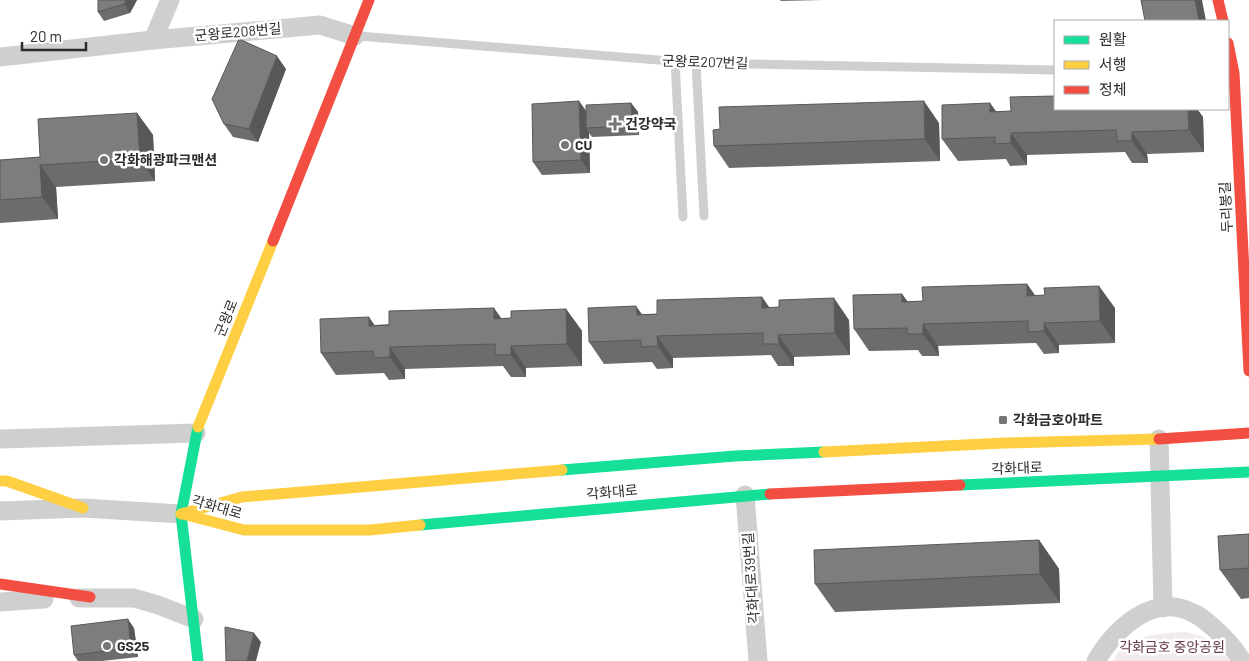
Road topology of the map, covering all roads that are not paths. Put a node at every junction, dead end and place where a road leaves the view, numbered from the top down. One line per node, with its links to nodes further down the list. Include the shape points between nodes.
1 (170, 0): 6 (street)
2 (369, 0): 5 (main road, 군왕로)
3 (1218, 0): 4 (main road)
4 (1223, 20)
5 (355, 36): 6 (street, 군왕로208번길, via 320,25); 9 (lane, 군왕로207번길); 16 (main road, 군왕로)
6 (153, 40): 8 (street, 군왕로208번길)
7 (1229, 47): 12 (main road, 두리봉길)
8 (0, 57)
9 (675, 61): 10 (lane, 군왕로207번길); 14 (lane)
10 (696, 62): 11 (lane, 군왕로207번길); 13 (lane)
11 (1054, 70)
12 (1235, 73): 15 (main road, 두리봉길)
13 (704, 216)
14 (683, 217)
15 (1249, 371)
16 (196, 432): 18 (street); 26 (main road, 군왕로)
17 (1249, 432): 19 (main road, 각화대로)
18 (2, 434)
19 (1159, 439): 21 (street); 26 (main road, 각화대로, via 1020,442 735,456 242,497)
20 (1249, 472): 21 (main road, 각화대로)
21 (1159, 477): 23 (main road, 각화대로); 30 (street)
22 (0, 481): 24 (main road)
23 (745, 495): 26 (main road, 각화대로, via 370,530 244,530); 33 (street, 각화대로39번길)
24 (83, 508): 25 (street); 26 (street)
25 (0, 511)
26 (182, 514): 31 (main road, 군왕로)
27 (0, 584): 28 (main road)
28 (90, 597): 29 (street); 31 (street, via 134,598)
29 (0, 602)
30 (1163, 608): 34 (street, via 1153,608 1129,622); 35 (street, via 1175,607 1193,612 1225,638)
31 (194, 619): 32 (main road, 군왕로)
32 (198, 661)
33 (758, 661)
34 (1096, 661)
35 (1242, 661)

